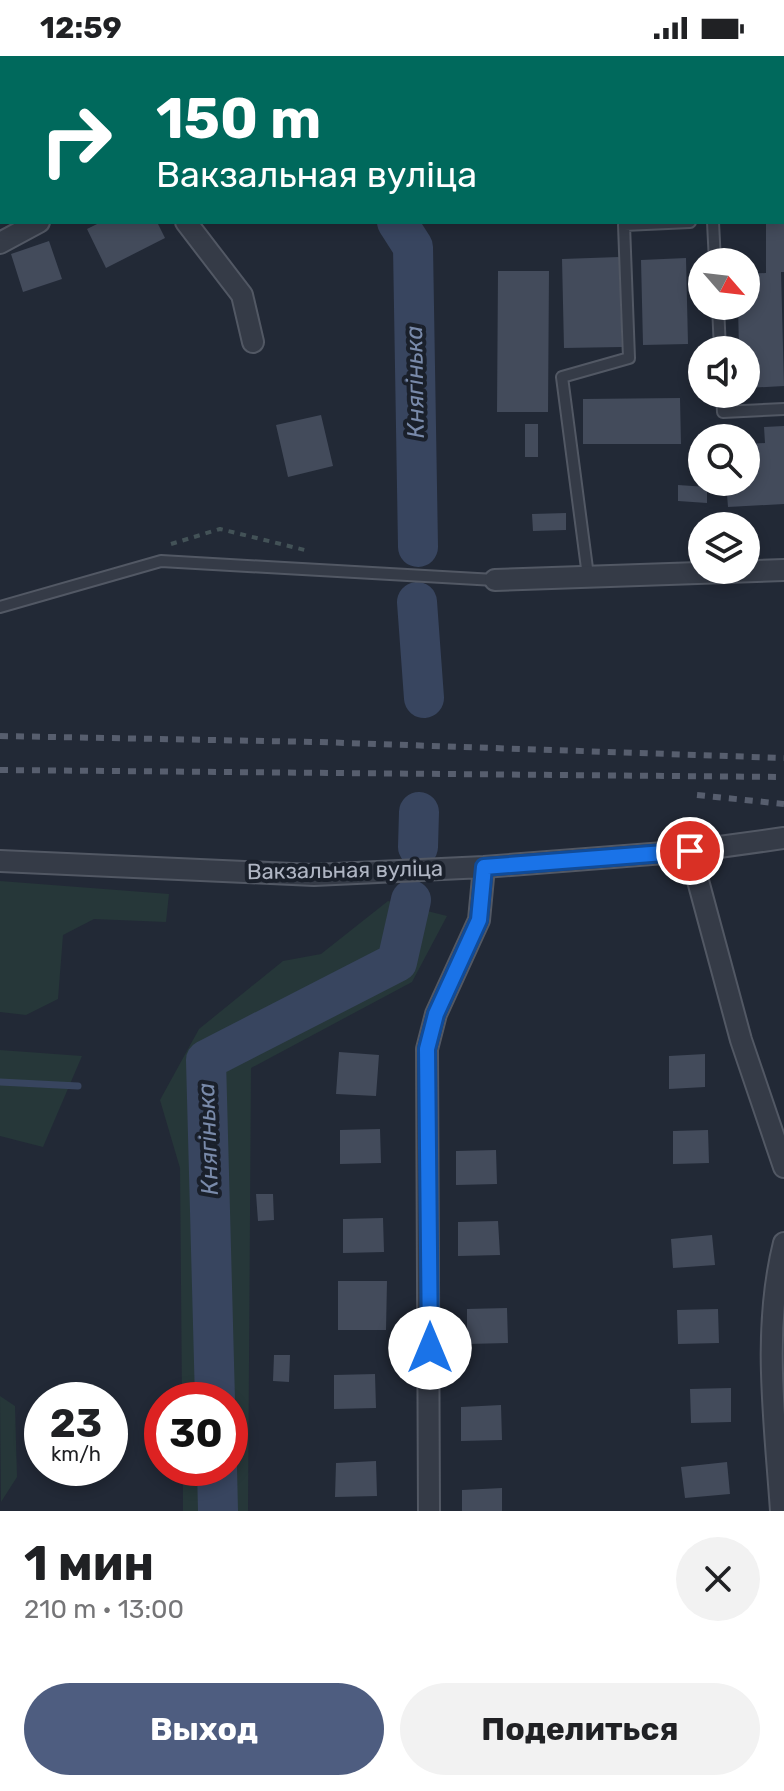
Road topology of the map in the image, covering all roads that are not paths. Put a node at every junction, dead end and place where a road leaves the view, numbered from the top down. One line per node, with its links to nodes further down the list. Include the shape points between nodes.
1 (35, 224): 5 (street)
2 (188, 224): 7 (street, via 242,295)
3 (646, 224): 11 (lane, via 624,225 629,358 562,377)
4 (713, 224): 6 (lane)
5 (0, 243)
6 (714, 248)
7 (253, 342)
8 (723, 408): 9 (lane)
9 (784, 409)
10 (784, 570): 11 (street)
11 (588, 576): 12 (street)
12 (495, 580): 13 (lane, via 161,561)
13 (0, 607)
14 (784, 838): 15 (street, Вакзальная вуліца)
15 (690, 851): 17 (street, Вакзальная вуліца); 18 (street, via 741,1040)
16 (0, 861): 17 (street, Вакзальная вуліца, via 314,875)
17 (484, 867): 20 (street, via 479,920 436,1014 427,1049)
18 (784, 1167)
19 (784, 1243): 21 (street, via 772,1303 770,1349)
20 (429, 1511)
21 (781, 1511)

